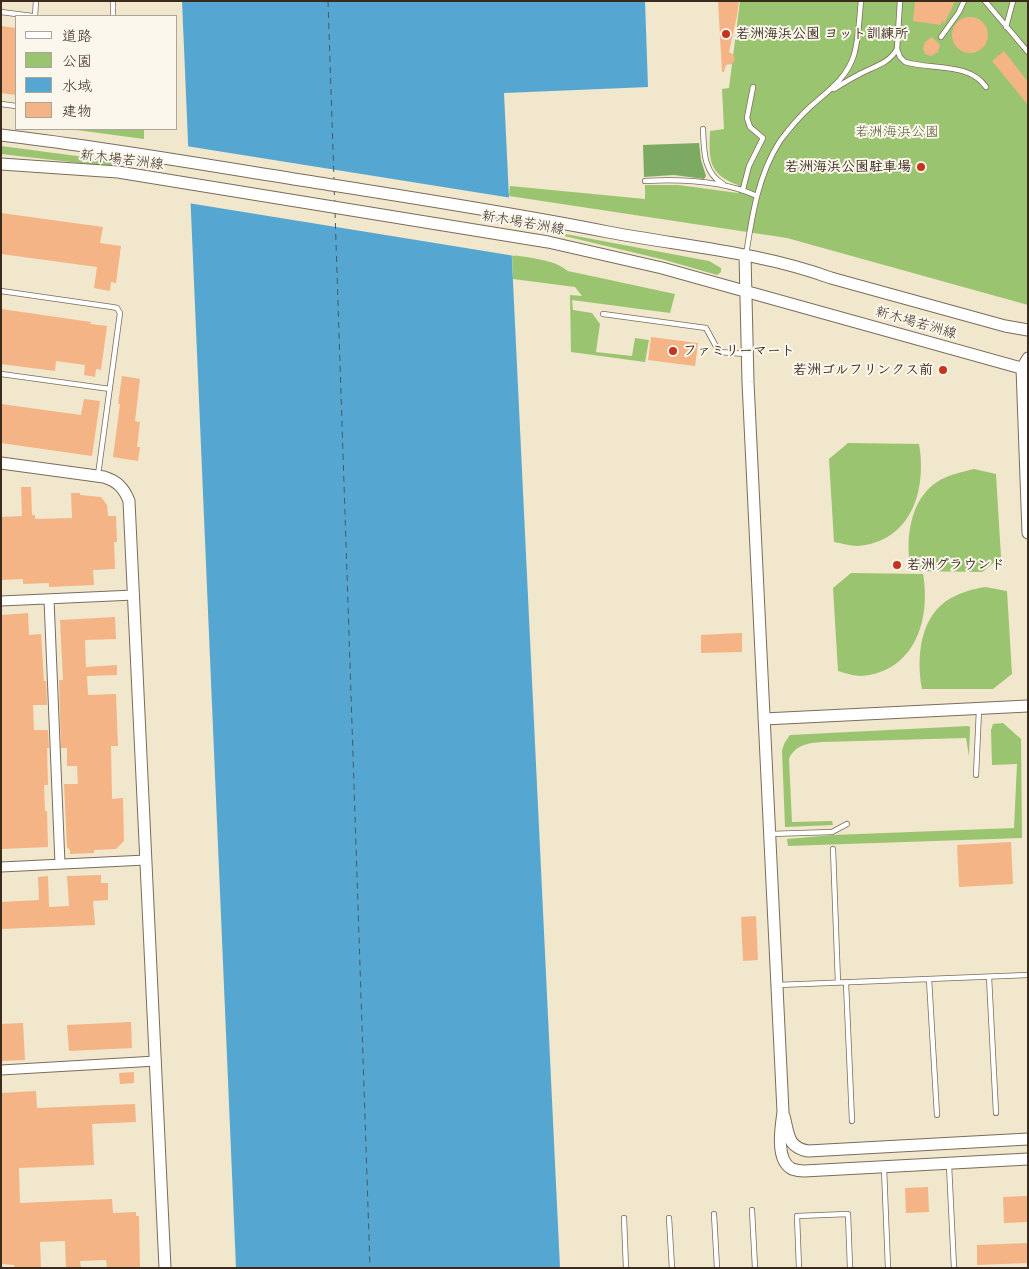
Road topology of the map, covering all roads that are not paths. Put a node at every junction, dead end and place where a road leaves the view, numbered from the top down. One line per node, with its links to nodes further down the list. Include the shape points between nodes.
1 (36, 1): 10 (lane)
2 (113, 1): 11 (lane)
3 (862, 1): 18 (lane, via 854,55 839,82)
4 (900, 1): 14 (lane)
5 (964, 1): 13 (lane)
6 (985, 1): 12 (lane)
7 (1013, 1): 12 (lane)
8 (1, 12): 9 (lane)
9 (25, 15)
10 (33, 15)
11 (113, 15)
12 (1006, 27): 15 (lane)
13 (941, 36)
14 (897, 49): 17 (lane, via 905,62 965,72 978,78); 18 (lane, via 887,61)
15 (1028, 52)
16 (753, 86): 26 (lane, via 747,118 750,127 763,138)
17 (986, 87)
18 (826, 94): 27 (lane, via 792,125 781,140 768,162)
19 (1, 104): 20 (lane)
20 (15, 106)
21 (703, 129): 25 (lane, via 707,168 718,182)
22 (1, 135): 28 (street, 新木場若洲線, via 548,220)
23 (1, 164): 30 (street, 新木場若洲線, via 118,172 548,242 636,261)
24 (645, 181): 25 (lane, via 675,180)
25 (726, 186): 26 (lane)
26 (742, 189): 27 (lane)
27 (757, 196): 28 (lane)
28 (745, 256): 30 (street); 32 (street, 新木場若洲線, via 806,269)
29 (1, 291): 37 (lane, via 117,308 120,313)
30 (746, 292): 33 (street); 35 (street, 新木場若洲線)
31 (603, 314): 33 (lane, via 706,328 719,352)
32 (1028, 330)
33 (747, 354): 46 (street)
34 (1028, 358): 35 (street)
35 (1025, 369): 40 (street)
36 (1, 374): 37 (lane)
37 (110, 389): 39 (lane)
38 (1, 463): 39 (street)
39 (98, 476): 41 (street, via 119,484 129,501)
40 (1028, 534)
41 (134, 595): 42 (street); 51 (street)
42 (49, 599): 43 (street); 52 (street)
43 (1, 601)
44 (1028, 706): 45 (street)
45 (980, 709): 46 (street); 47 (lane)
46 (764, 719): 49 (street)
47 (976, 775)
48 (847, 824): 49 (lane, via 832,832)
49 (770, 834): 59 (street)
50 (833, 850): 57 (lane)
51 (146, 860): 52 (street); 60 (street)
52 (60, 864): 53 (street)
53 (1, 867)
54 (1028, 975): 55 (lane)
55 (989, 976): 56 (lane); 63 (lane)
56 (929, 979): 58 (lane); 64 (lane)
57 (838, 983): 58 (lane); 59 (lane)
58 (846, 983): 65 (lane)
59 (777, 985): 62 (street)
60 (156, 1061): 61 (street); 74 (street)
61 (1, 1070)
62 (783, 1112): 66 (street, via 793,1145 808,1151); 69 (street, via 781,1149 784,1161 792,1169 804,1172)
63 (996, 1114)
64 (937, 1115)
65 (852, 1121)
66 (1028, 1139)
67 (1028, 1159): 68 (street)
68 (949, 1163): 69 (street); 82 (lane)
69 (884, 1167): 81 (lane)
70 (752, 1210): 78 (lane)
71 (714, 1214): 77 (lane)
72 (624, 1218): 75 (lane)
73 (669, 1218): 76 (lane)
74 (165, 1268)
75 (626, 1268)
76 (672, 1268)
77 (716, 1268)
78 (755, 1268)
79 (799, 1268): 80 (lane, via 798,1216 848,1214)
80 (850, 1268)
81 (888, 1268)
82 (954, 1268)

